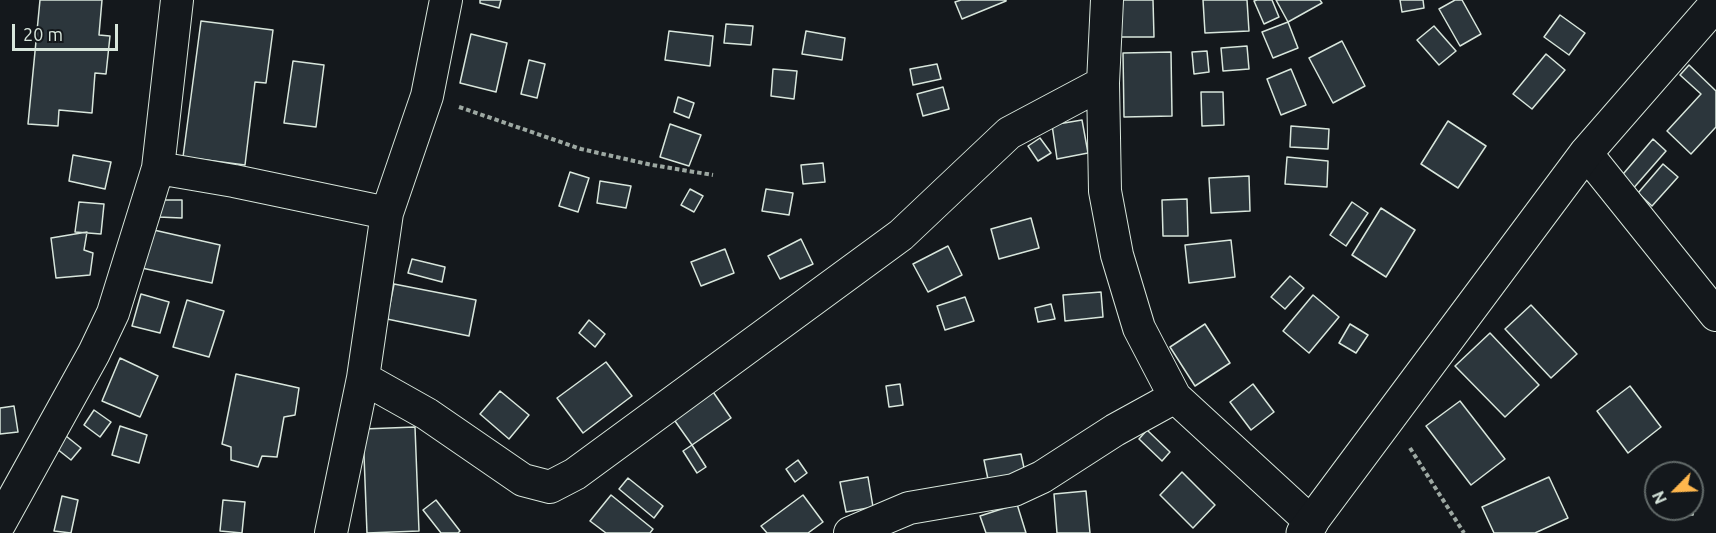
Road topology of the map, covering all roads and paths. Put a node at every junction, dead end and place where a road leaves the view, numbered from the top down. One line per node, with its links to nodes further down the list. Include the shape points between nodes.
1 (177, 0): 8 (street)
2 (446, 0): 6 (street)
3 (1107, 0): 5 (street)
4 (1716, 4): 7 (street)
5 (1102, 83): 12 (street, via 1009,133 901,235 575,474 550,487 524,480 427,414); 13 (street, via 1105,190 1118,255 1139,328)
6 (427, 96): 9 (path, via 581,149); 10 (street)
7 (1587, 153): 11 (street); 14 (street)
8 (158, 168): 10 (street); 15 (street, via 113,313)
9 (713, 175)
10 (387, 213): 12 (street)
11 (1716, 315)
12 (363, 378): 17 (street)
13 (1175, 397): 16 (street); 18 (street, via 1014,490 909,508)
14 (1391, 418): 16 (street); 19 (path)
15 (0, 523)
16 (1307, 528)
17 (331, 533)
18 (850, 533)
19 (1464, 533)

